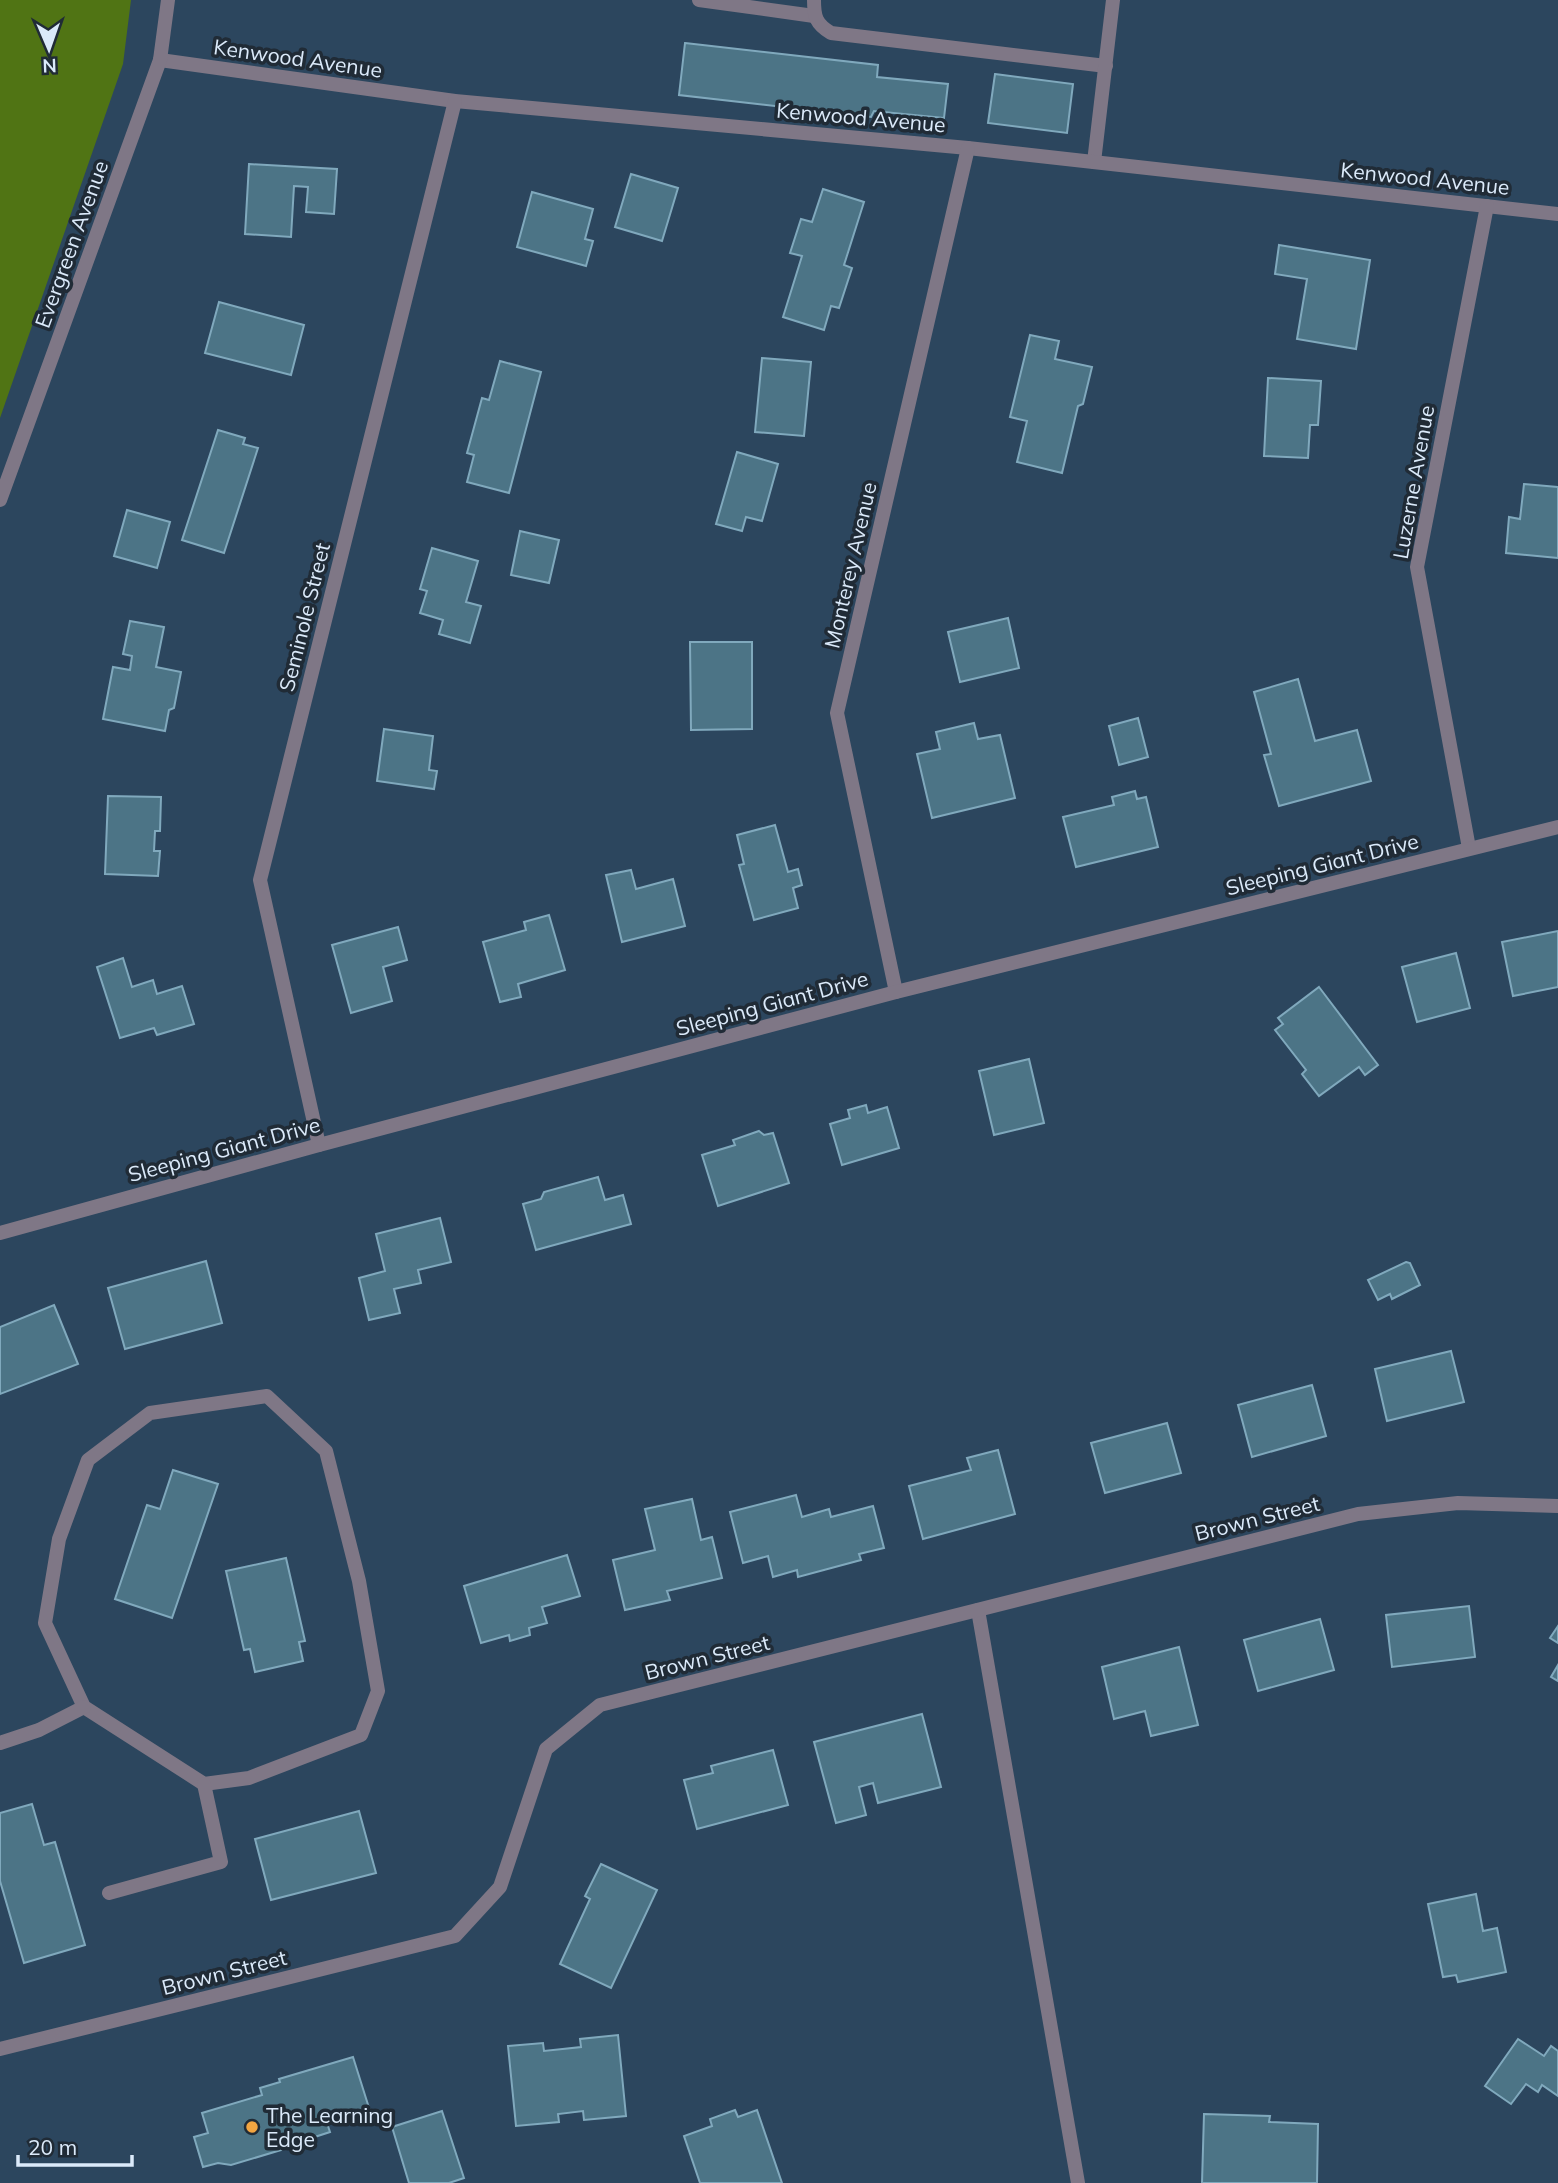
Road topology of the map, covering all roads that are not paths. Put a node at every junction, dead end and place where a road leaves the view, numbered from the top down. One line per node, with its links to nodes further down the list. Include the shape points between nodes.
1 (168, 0): 6 (street, Evergreen Avenue)
2 (699, 0): 5 (street)
3 (814, 0): 5 (street)
4 (1113, 0): 7 (street)
5 (814, 16): 7 (street, via 819,26 831,33)
6 (160, 60): 8 (street, Kenwood Avenue); 13 (street, Evergreen Avenue)
7 (1106, 66): 10 (street)
8 (456, 101): 9 (street, Kenwood Avenue); 17 (street, Seminole Street, via 260,880)
9 (968, 148): 10 (street, Kenwood Avenue); 16 (street, Monterey Avenue, via 837,713)
10 (1094, 162): 11 (street, Kenwood Avenue)
11 (1486, 206): 12 (street, Kenwood Avenue); 15 (street, Luzerne Avenue, via 1417,566)
12 (1558, 214)
13 (0, 500)
14 (1558, 827): 15 (street, Sleeping Giant Drive)
15 (1469, 849): 16 (street, Sleeping Giant Drive)
16 (896, 992): 17 (street, Sleeping Giant Drive)
17 (319, 1145): 18 (street, Sleeping Giant Drive)
18 (0, 1233)
19 (1558, 1506): 20 (street, Brown Street, via 1458,1503 1358,1514)
20 (978, 1610): 25 (street, Brown Street, via 600,1705 546,1749 500,1887 455,1936); 26 (street)
21 (84, 1707): 22 (street); 23 (street); 23 (street, via 45,1623 59,1539 88,1460 150,1413 267,1395 326,1451 359,1581 378,1691 361,1735 249,1778)
22 (0, 1743)
23 (204, 1784): 24 (street, via 221,1862)
24 (109, 1894)
25 (0, 2049)
26 (1078, 2183)

